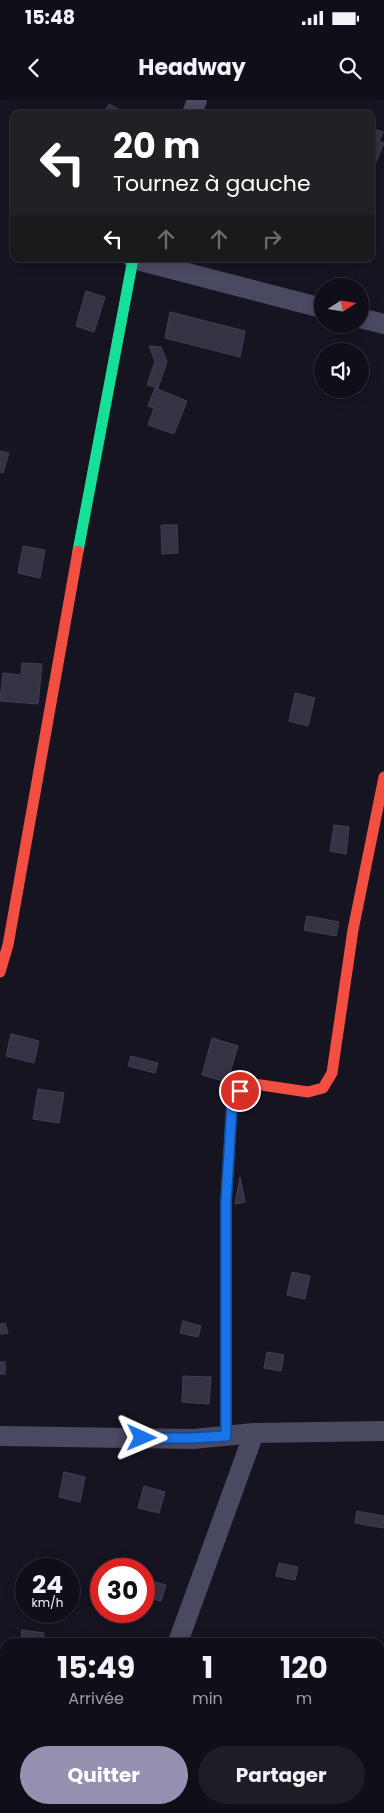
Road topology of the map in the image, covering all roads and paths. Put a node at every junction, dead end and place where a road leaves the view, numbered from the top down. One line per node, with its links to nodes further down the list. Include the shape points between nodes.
1 (132, 262): 7 (street, via 60,644 8,945)
2 (145, 262): 3 (street)
3 (314, 306)
4 (369, 320): 5 (street)
5 (384, 324)
6 (384, 777): 11 (street, via 353,930 332,1073 323,1088 308,1092 254,1084 240,1091 232,1104 226,1202)
7 (0, 972)
8 (384, 1431): 9 (street)
9 (254, 1433): 11 (street); 12 (street)
10 (0, 1436): 11 (street)
11 (226, 1436)
12 (179, 1638)

